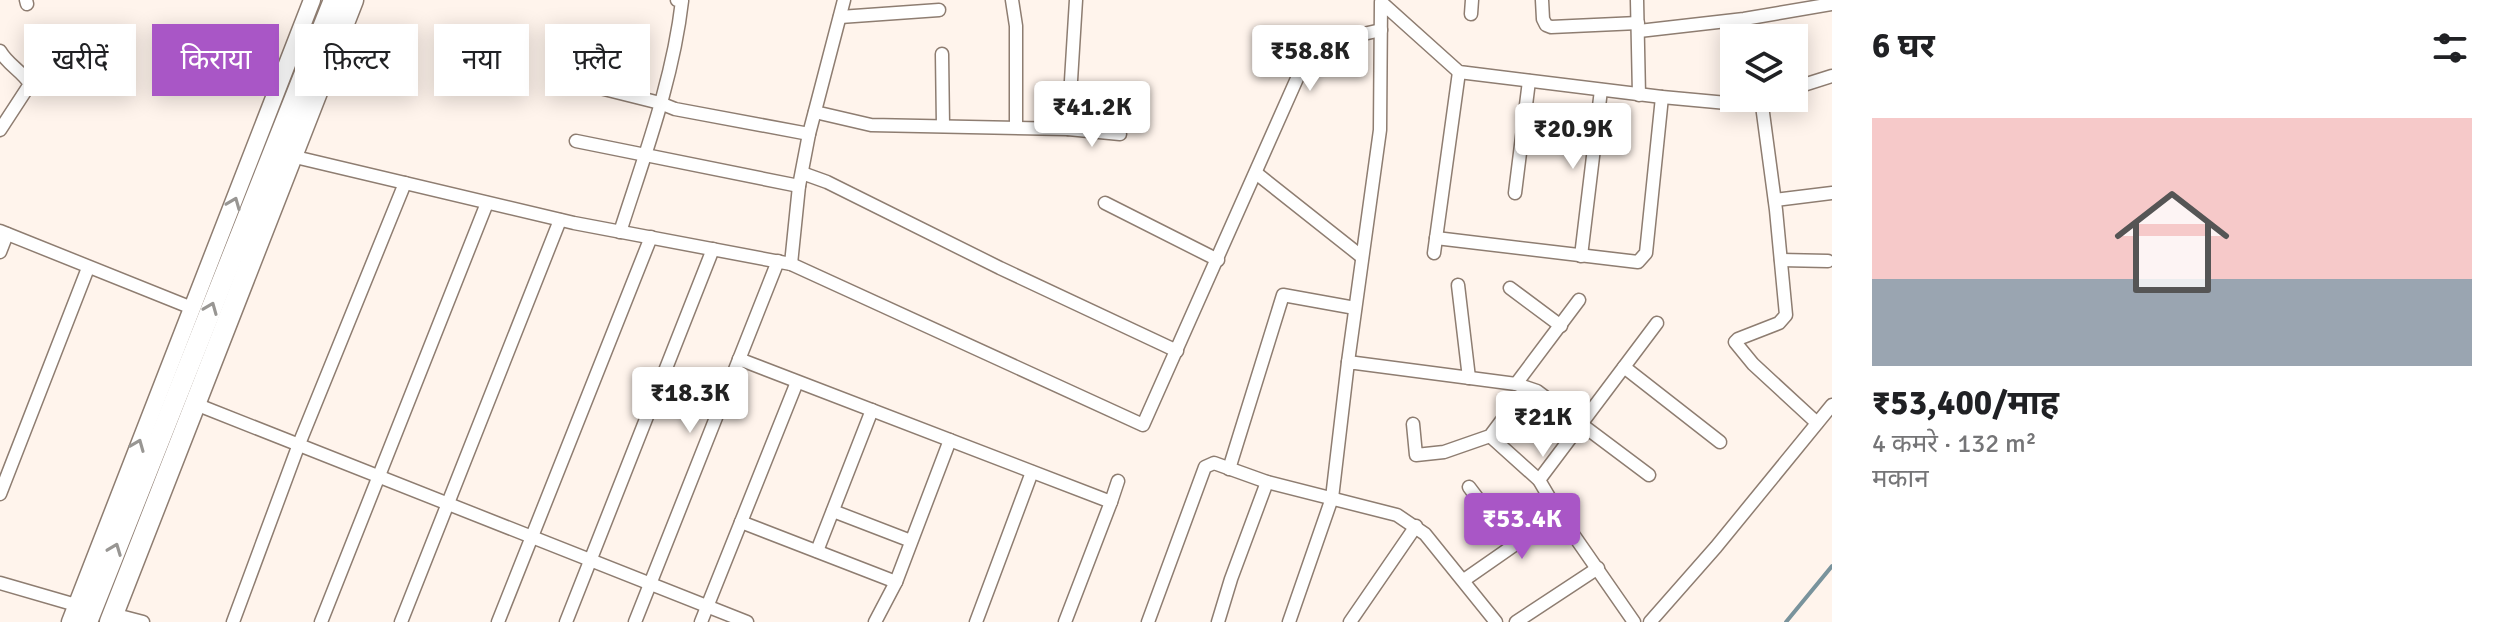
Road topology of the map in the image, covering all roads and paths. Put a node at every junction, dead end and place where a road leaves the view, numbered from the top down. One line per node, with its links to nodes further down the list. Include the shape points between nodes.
1 (312, 0): 37 (street)
2 (334, 0): 37 (main road)
3 (353, 0): 42 (main road)
4 (362, 0): 42 (street)
5 (677, 0): 30 (street, via 682,1 680,21)
6 (844, 0): 16 (street)
7 (1012, 0): 34 (street)
8 (1076, 0): 35 (street)
9 (1542, 0): 17 (street, via 1543,19 1551,27)
10 (1637, 0): 17 (street)
11 (1767, 0): 15 (street)
12 (1381, 1): 18 (street); 21 (street)
13 (1832, 4): 15 (street)
14 (939, 10): 16 (street)
15 (1770, 14): 17 (street)
16 (840, 17): 31 (street)
17 (1638, 27): 26 (street)
18 (1381, 30): 44 (street, via 1328,42 1307,56); 61 (street, via 1380,130)
19 (0, 51): 36 (street, via 30,84)
20 (942, 54): 33 (street)
21 (1459, 72): 23 (street); 56 (street)
22 (1832, 76): 24 (street)
23 (1529, 81): 25 (street); 47 (street)
24 (1808, 84)
25 (1601, 90): 26 (street); 60 (street)
26 (1639, 95): 28 (street)
27 (632, 96): 30 (street)
28 (1662, 97): 29 (street); 60 (street, via 1646,253 1638,262)
29 (1720, 102)
30 (660, 103): 38 (street); 41 (street)
31 (815, 112): 33 (street, via 871,125); 38 (street)
32 (1763, 112): 49 (street)
33 (943, 126): 34 (street)
34 (1016, 126): 35 (street)
35 (1068, 129): 39 (street)
36 (0, 130)
37 (272, 130): 62 (main road, one-way to 37)
38 (809, 134): 43 (street)
39 (1120, 134)
40 (576, 141): 41 (street)
41 (645, 156): 46 (street); 53 (street)
42 (296, 158): 45 (street); 83 (street); 120 (main road)
43 (802, 173): 46 (street); 75 (street)
44 (1256, 173): 61 (street); 63 (street)
45 (405, 183): 50 (street); 91 (street)
46 (799, 186): 66 (street)
47 (1515, 193)
48 (1832, 193): 49 (street)
49 (1775, 200): 64 (street)
50 (487, 203): 52 (street); 95 (street)
51 (1105, 203): 63 (street)
52 (560, 220): 53 (street); 103 (street)
53 (620, 232): 55 (street)
54 (4, 233): 58 (street); 67 (street)
55 (651, 237): 57 (street); 108 (street)
56 (1436, 238): 59 (street); 60 (street)
57 (713, 249): 66 (street); 112 (street)
58 (0, 252)
59 (1434, 253)
60 (1581, 256)
61 (1362, 257): 72 (street)
62 (221, 260): 71 (street); 119 (main road, one-way to 62)
63 (1218, 260): 75 (street)
64 (1781, 260): 65 (street); 85 (street, via 1786,315 1735,342)
65 (1828, 261)
66 (785, 262): 75 (street, via 1143,425); 76 (street)
67 (88, 268): 71 (street); 100 (street)
68 (1458, 285): 79 (street)
69 (1510, 288): 74 (street)
70 (1579, 300): 74 (street)
71 (192, 308): 119 (street, one-way to 71)
72 (1355, 308): 77 (street); 92 (street, via 1283,295)
73 (1657, 323): 78 (street)
74 (1561, 326): 81 (street)
75 (1177, 351)
76 (739, 359): 80 (street); 117 (street)
77 (1348, 362): 79 (street); 101 (street)
78 (1624, 367): 87 (street); 90 (street)
79 (1469, 378): 81 (street)
80 (797, 382): 84 (street); 106 (street)
81 (1521, 386): 87 (street, via 1537,391); 88 (street)
82 (1832, 405): 85 (street)
83 (203, 407): 91 (street); 120 (street)
84 (872, 410): 89 (street); 104 (street)
85 (1817, 423): 141 (street)
86 (1413, 424): 88 (street, via 1419,456)
87 (1582, 425): 94 (street); 96 (street)
88 (1490, 436): 96 (street)
89 (950, 440): 93 (street); 109 (street)
90 (1720, 442)
91 (299, 444): 95 (street); 123 (street)
92 (1229, 469): 98 (street); 134 (street, via 1214,463 1205,467)
93 (1032, 472): 102 (street); 132 (street)
94 (1649, 475)
95 (379, 476): 103 (street); 124 (street)
96 (1539, 480): 105 (street)
97 (1118, 481): 102 (street)
98 (1267, 482): 101 (street); 135 (street)
99 (1469, 487): 110 (street)
100 (0, 494)
101 (1332, 498): 107 (street, via 1397,515); 136 (street)
102 (1111, 502): 133 (street)
103 (448, 503): 108 (street); 125 (street)
104 (833, 511): 109 (street); 111 (street)
105 (1559, 514): 110 (street); 113 (street)
106 (741, 522): 111 (street); 118 (street)
107 (1416, 526): 114 (street); 137 (street)
108 (532, 537): 112 (street); 126 (street)
109 (911, 541): 115 (street)
110 (1513, 545): 114 (street)
111 (817, 551): 115 (street)
112 (591, 560): 117 (street); 127 (street)
113 (1598, 568): 139 (street); 140 (street)
114 (1464, 580): 138 (street)
115 (896, 582): 131 (street)
116 (0, 583): 119 (street)
117 (650, 583): 118 (street); 128 (street)
118 (708, 606): 129 (street); 130 (street)
119 (82, 614): 121 (street)
120 (116, 620): 122 (street)
121 (70, 622)
122 (143, 622)
123 (233, 622)
124 (321, 622)
125 (401, 622)
126 (498, 622)
127 (566, 622)
128 (635, 622)
129 (701, 622)
130 (747, 622)
131 (875, 622)
132 (976, 622)
133 (1065, 622)
134 (1148, 622)
135 (1218, 622)
136 (1289, 622)
137 (1350, 622)
138 (1496, 622)
139 (1516, 622)
140 (1634, 622)
141 (1650, 622)

